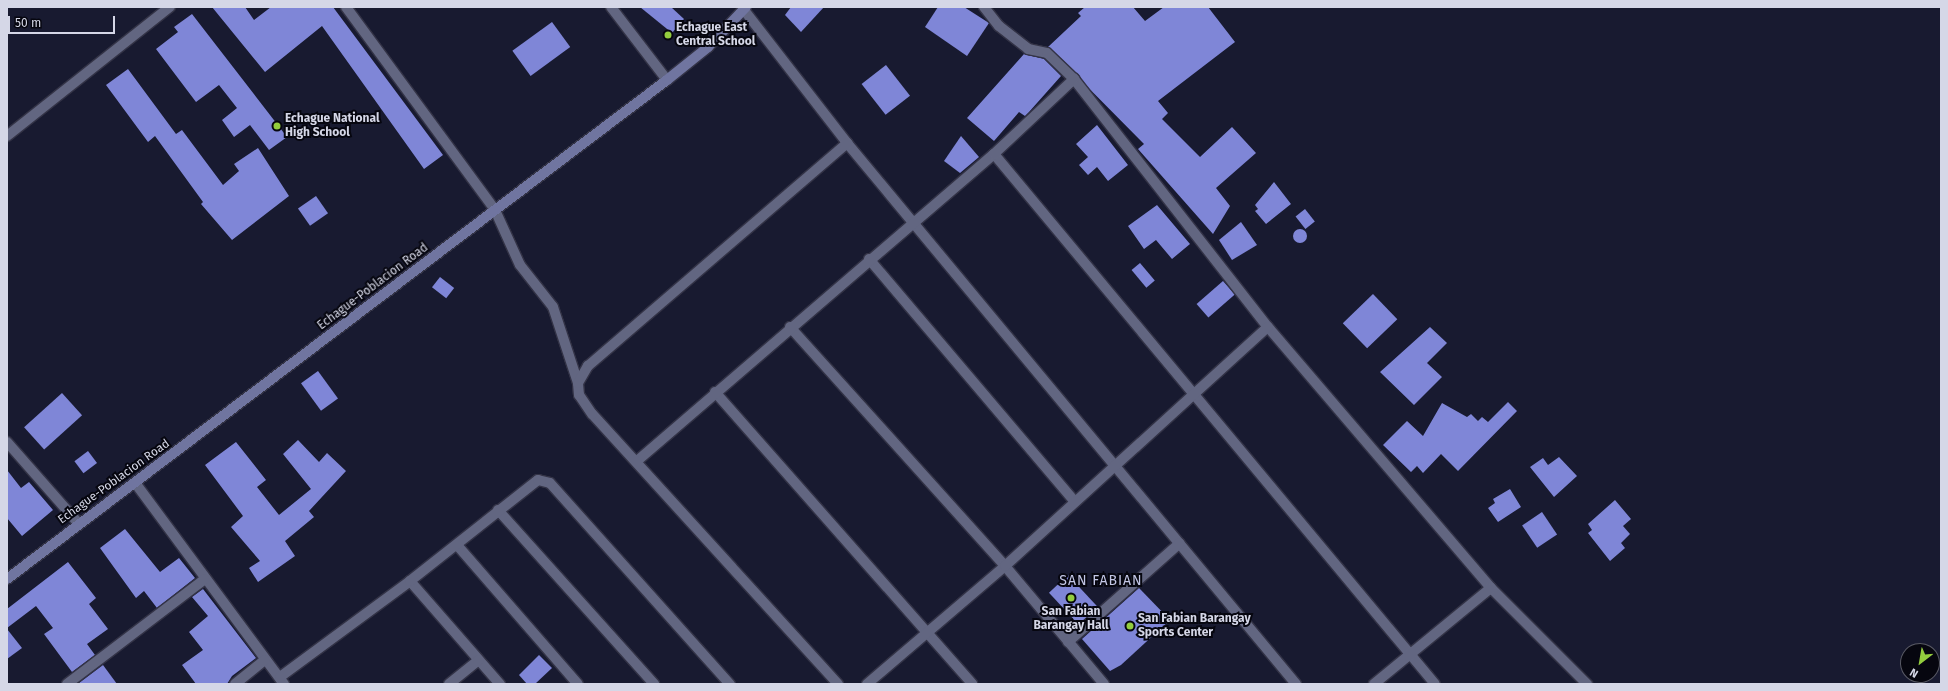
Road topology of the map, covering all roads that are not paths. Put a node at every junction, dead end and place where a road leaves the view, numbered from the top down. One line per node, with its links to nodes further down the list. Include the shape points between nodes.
1 (170, 7): 8 (street)
2 (346, 7): 11 (street)
3 (611, 7): 7 (street)
4 (984, 7): 6 (street, via 999,26 1028,49 1047,53)
5 (745, 9): 7 (main road, Echague-Poblacion Road, via 708,47); 9 (street)
6 (1074, 79): 10 (street); 15 (street)
7 (667, 80): 11 (main road, Echague-Poblacion Road)
8 (7, 136)
9 (847, 143): 12 (street); 16 (street, via 588,366)
10 (994, 154): 12 (street); 18 (street)
11 (495, 210): 16 (street, via 520,265 553,306); 22 (main road, Echague-Poblacion Road)
12 (914, 224): 13 (street); 21 (street)
13 (869, 259): 14 (street); 23 (street)
14 (790, 327): 17 (street); 28 (street)
15 (1268, 327): 18 (street); 32 (street)
16 (578, 383): 20 (street, via 579,395 592,414)
17 (715, 392): 20 (street); 33 (street)
18 (1195, 394): 21 (street); 35 (street)
19 (7, 442): 25 (street)
20 (637, 461): 46 (street)
21 (1115, 463): 23 (street); 26 (street)
22 (136, 484): 25 (main road, Echague-Poblacion Road); 30 (street)
23 (1074, 501): 28 (street)
24 (498, 510): 27 (street); 44 (street); 45 (street, via 530,484 538,480 550,483)
25 (79, 524): 29 (main road, Echague-Poblacion Road)
26 (1180, 543): 34 (street); 50 (street)
27 (457, 545): 31 (street); 43 (street)
28 (1005, 566): 33 (street); 34 (street)
29 (7, 579)
30 (205, 579): 36 (street); 39 (street)
31 (410, 582): 37 (street); 38 (street)
32 (1492, 588): 35 (street); 53 (street)
33 (927, 630): 47 (street); 48 (street)
34 (1068, 642): 49 (street)
35 (1410, 655): 51 (street); 52 (street)
36 (265, 660): 38 (street); 40 (street)
37 (479, 660): 41 (street); 42 (street)
38 (282, 681)
39 (67, 684)
40 (235, 684)
41 (449, 684)
42 (500, 684)
43 (578, 684)
44 (654, 684)
45 (730, 684)
46 (838, 684)
47 (867, 684)
48 (972, 684)
49 (1104, 684)
50 (1296, 684)
51 (1374, 684)
52 (1434, 684)
53 (1587, 684)

